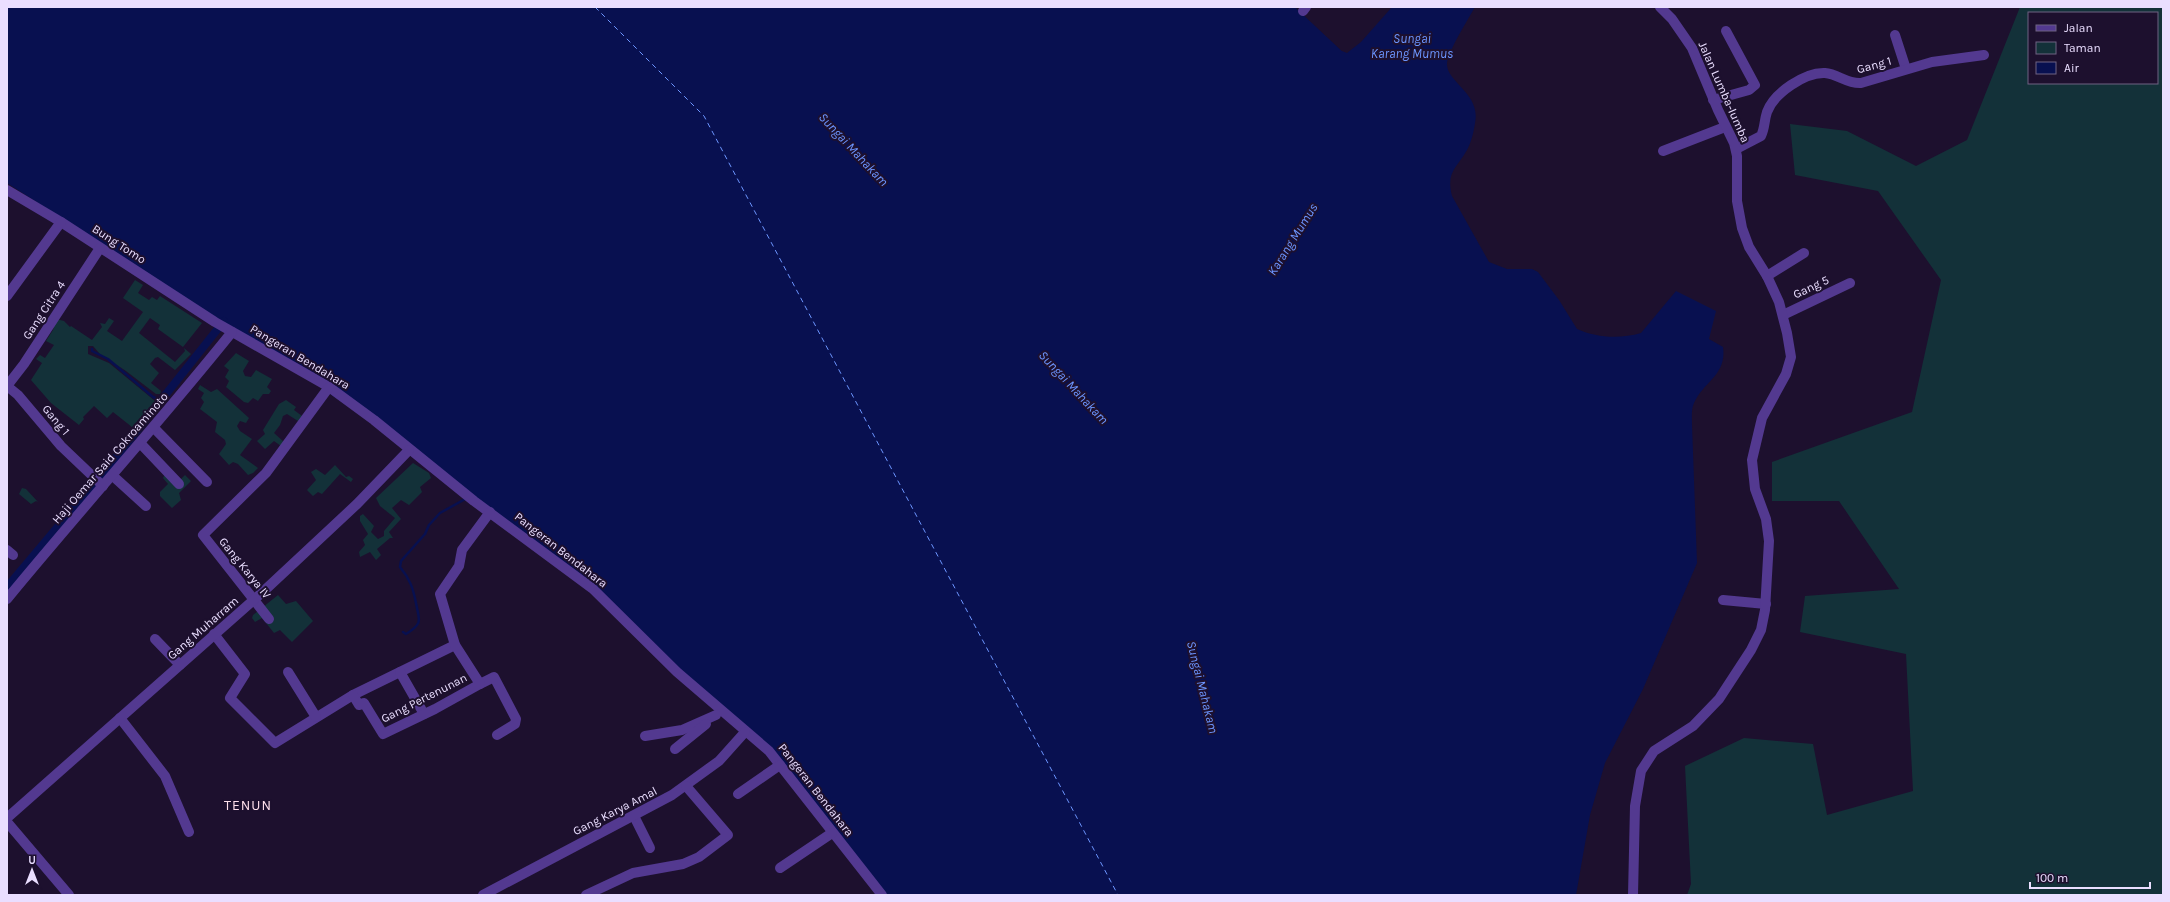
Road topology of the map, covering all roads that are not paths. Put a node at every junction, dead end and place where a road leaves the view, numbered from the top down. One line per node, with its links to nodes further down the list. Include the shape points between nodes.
1 (1660, 7): 6 (street, Jalan Lumba-lumba, via 1672,19 1692,48)
2 (1726, 32): 6 (street, via 1755,85 1749,90)
3 (1895, 35): 5 (street)
4 (1984, 55): 5 (street, Gang 1)
5 (1906, 69): 8 (street, Gang 1, via 1861,83 1848,82 1826,73 1807,76 1789,88 1770,106 1761,136)
6 (1713, 100): 7 (street, Jalan Lumba-lumba)
7 (1725, 127): 8 (street, Jalan Lumba-lumba); 9 (street)
8 (1736, 149): 14 (street, Jalan Lumba-lumba, via 1737,201 1742,228 1749,247)
9 (1664, 151)
10 (8, 194): 11 (street, Bung Tomo)
11 (61, 222): 12 (street, Bung Tomo); 16 (street)
12 (100, 248): 18 (street, Bung Tomo); 19 (street, Gang Citra 4)
13 (1804, 253): 14 (street)
14 (1767, 276): 17 (street, Jalan Lumba-lumba)
15 (1850, 283): 17 (street, Gang 5)
16 (7, 296)
17 (1783, 315): 33 (street, Jalan Lumba-lumba, via 1790,348 1790,364 1762,418 1752,460 1755,489 1766,519 1769,541)
18 (230, 331): 20 (street, Pangeran Bendahara); 21 (street, Haji Oemar Said Cokroaminoto)
19 (7, 386): 25 (street, Gang 1, via 18,395 60,446)
20 (329, 387): 23 (street, Pangeran Bendahara); 31 (street, Gang Karya IV, via 263,477 203,534)
21 (154, 428): 22 (street, Haji Oemar Said Cokroaminoto); 26 (street)
22 (141, 444): 24 (street, Haji Oemar Said Cokroaminoto); 27 (street)
23 (409, 450): 29 (street, Pangeran Bendahara); 31 (street, Gang Muharram)
24 (113, 476): 25 (street, Haji Oemar Said Cokroaminoto); 28 (street)
25 (95, 478): 30 (street, Haji Oemar Said Cokroaminoto, via 74,519)
26 (208, 482)
27 (178, 484)
28 (146, 506)
29 (490, 512): 37 (street, Gang Pertenunan, via 462,550 459,566 441,592); 43 (street, Pangeran Bendahara, via 593,589)
30 (7, 599)
31 (255, 599): 34 (street, Gang Karya IV); 35 (street, Gang Muharram)
32 (1723, 600): 33 (street)
33 (1766, 604): 65 (street, Jalan Lumba-lumba, via 1761,630 1719,699 1693,726 1654,751 1641,771 1635,806)
34 (269, 619)
35 (214, 634): 38 (street, Gang Muharram); 45 (street, via 244,674 230,698 275,744)
36 (155, 639): 38 (street)
37 (455, 645): 40 (street); 41 (street, Gang Pertenunan)
38 (180, 664): 46 (street, Gang Muharram)
39 (288, 672): 45 (street)
40 (400, 672): 42 (street); 44 (street)
41 (480, 684): 44 (street, Gang Pertenunan); 48 (street, via 494,677 516,719 515,724)
42 (353, 695): 44 (street, Gang Pertenunan, via 359,705 364,704 382,734); 45 (street)
43 (719, 712): 47 (street, Pangeran Bendahara); 49 (street, via 682,730); 50 (street)
44 (424, 714)
45 (316, 717)
46 (120, 718): 55 (street, Gang Muharram); 57 (street, via 165,776)
47 (745, 732): 51 (street, Pangeran Bendahara, via 769,751); 52 (street, Gang Karya Amal, via 719,761)
48 (496, 735)
49 (645, 736)
50 (675, 750)
51 (780, 765): 53 (street); 58 (street, Pangeran Bendahara)
52 (686, 786): 54 (street, Gang Karya Amal); 63 (street, via 728,835 699,857 683,864 633,873)
53 (738, 794)
54 (634, 816): 59 (street); 62 (street, Gang Karya Amal)
55 (7, 818)
56 (7, 822): 61 (street)
57 (189, 832)
58 (832, 833): 60 (street); 64 (street, Pangeran Bendahara)
59 (650, 848)
60 (780, 868)
61 (69, 895)
62 (483, 895)
63 (586, 895)
64 (882, 895)
65 (1633, 895)

